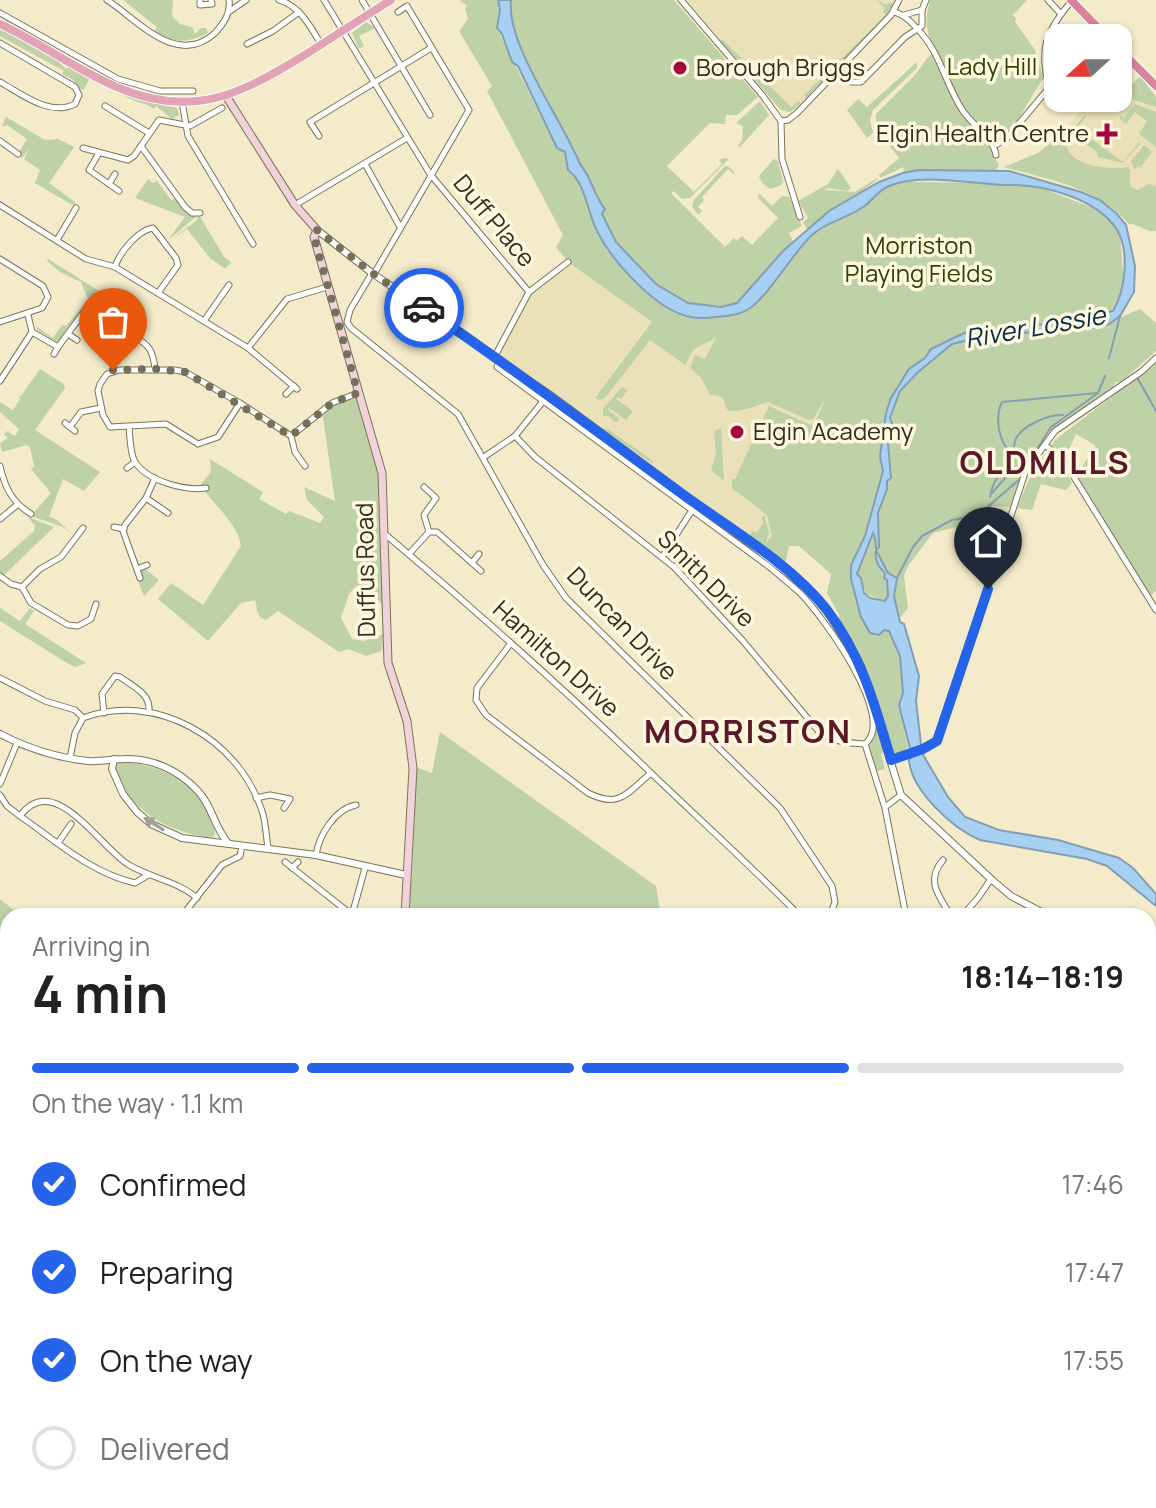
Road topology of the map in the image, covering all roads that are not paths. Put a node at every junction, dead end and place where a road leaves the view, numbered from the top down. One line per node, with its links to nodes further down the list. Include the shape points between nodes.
1 (107, 0): 16 (street, via 154,36 181,45 212,35)
2 (200, 0): 3 (street, via 200,5 212,4)
3 (211, 0)
4 (229, 0): 16 (street)
5 (246, 0): 16 (street)
6 (279, 0): 17 (street)
7 (324, 0): 27 (street, Duff Place)
8 (362, 0): 21 (street)
9 (391, 0): 21 (main road)
10 (681, 0): 46 (street)
11 (899, 0): 19 (street)
12 (926, 0): 15 (street)
13 (1048, 0): 22 (street)
14 (1070, 2): 22 (street); 26 (highway)
15 (922, 10): 23 (street); 28 (street)
16 (230, 11)
17 (299, 12): 30 (street); 31 (street)
18 (398, 12): 32 (street, via 407,6)
19 (894, 12): 23 (street); 35 (street)
20 (0, 13): 39 (street, via 118,79 160,91)
21 (369, 14): 27 (main road); 34 (street)
22 (1061, 14): 25 (street)
23 (903, 15): 28 (street)
24 (0, 24): 42 (main road, via 117,87)
25 (1055, 24)
26 (1091, 24)
27 (344, 30): 31 (main road); 37 (street, Duff Place)
28 (918, 30): 35 (street, via 861,82 851,82); 53 (street, via 965,115)
29 (0, 43): 36 (street, via 75,87 79,95 75,104 52,108)
30 (247, 44)
31 (321, 44): 41 (main road, via 259,83)
32 (431, 48): 34 (street); 60 (street, via 469,110)
33 (1132, 62): 38 (highway)
34 (402, 66): 37 (street); 45 (street)
35 (839, 69): 46 (street, via 797,113)
36 (0, 82)
37 (373, 82): 49 (street, via 310,122); 50 (street, Duff Place)
38 (1156, 86)
39 (193, 91)
40 (1044, 92): 53 (street, via 1007,138)
41 (226, 96): 42 (main road); 64 (main road)
42 (182, 101): 47 (street)
43 (105, 106): 48 (street)
44 (222, 108): 47 (street)
45 (430, 115)
46 (781, 121): 67 (street, via 782,159)
47 (184, 126): 48 (street, via 161,119); 71 (street)
48 (149, 133): 52 (street)
49 (319, 136)
50 (407, 138): 58 (street); 60 (street, Duff Place)
51 (0, 141): 56 (street)
52 (141, 146): 55 (street, via 128,160); 66 (street, via 185,207)
53 (994, 146): 57 (street)
54 (83, 148): 55 (street)
55 (99, 153): 61 (street, via 89,170)
56 (18, 154)
57 (996, 155)
58 (365, 164): 64 (street); 68 (street)
59 (115, 174): 61 (street)
60 (430, 174): 68 (street); 78 (street, Duff Place)
61 (109, 184): 62 (street)
62 (119, 191)
63 (0, 205): 70 (street)
64 (295, 205): 69 (main road)
65 (76, 208): 70 (street)
66 (200, 213)
67 (800, 217)
68 (399, 226): 75 (street)
69 (317, 230): 75 (street); 77 (main road, Duffus Road, via 314,237)
70 (57, 240): 74 (street, via 86,259)
71 (253, 244)
72 (0, 259): 81 (street, via 47,292 47,303)
73 (568, 262): 78 (street, Duff Place)
74 (115, 267): 79 (street); 79 (street, via 143,231 153,228 178,265)
75 (373, 273): 91 (street); 107 (street, Duncan Drive, via 347,322 446,402)
76 (229, 285): 82 (street)
77 (327, 287): 89 (street, via 287,299); 95 (main road, Duffus Road)
78 (529, 292): 91 (street, Duff Place)
79 (158, 293): 82 (street)
80 (95, 297): 85 (street)
81 (28, 315): 83 (street); 84 (street)
82 (204, 321): 89 (street)
83 (0, 322)
84 (32, 332): 88 (street); 94 (street)
85 (68, 334): 86 (street); 88 (street)
86 (77, 340)
87 (128, 344): 93 (street, via 133,336 146,343)
88 (58, 347): 90 (street)
89 (248, 348): 96 (street, via 296,388)
90 (54, 354)
91 (497, 358): 97 (street); 98 (street, via 497,367)
92 (1156, 358): 106 (street, via 1055,431)
93 (155, 369): 99 (street, via 185,372); 100 (street, via 107,374 100,384)
94 (1, 376)
95 (358, 393): 103 (street, via 332,403); 125 (main road, Duffus Road, via 381,464)
96 (286, 394)
97 (549, 394): 98 (street); 105 (street)
98 (544, 402): 104 (street); 105 (street)
99 (240, 403): 102 (street, via 211,442 193,443 166,424); 103 (street)
100 (101, 408): 101 (street, via 81,412); 102 (street, via 110,427)
101 (70, 427)
102 (129, 427): 108 (street)
103 (291, 436): 110 (street)
104 (515, 436): 107 (street); 128 (street, Smith Drive)
105 (601, 438): 117 (street)
106 (1045, 445): 137 (street, via 1064,461); 149 (street, via 1026,470 938,739)
107 (484, 457): 185 (street, Duncan Drive, via 566,598 780,808 832,886)
108 (135, 462): 111 (street); 112 (street)
109 (0, 466): 116 (street)
110 (305, 466)
111 (127, 468)
112 (155, 478): 114 (street, via 189,490); 115 (street)
113 (424, 487): 124 (street, via 436,498 424,515)
114 (206, 488)
115 (146, 498): 118 (street); 123 (street)
116 (17, 505): 119 (street); 120 (street)
117 (694, 507): 128 (street); 139 (street, via 787,571 826,609)
118 (168, 513)
119 (31, 514)
120 (0, 519)
121 (114, 527): 123 (street)
122 (83, 528): 135 (street, via 61,557)
123 (124, 529): 131 (street)
124 (429, 532): 126 (street); 129 (street, via 440,534)
125 (386, 535): 126 (street, Hamilton Drive); 177 (main road, Duffus Road, via 388,663 407,721 413,768)
126 (409, 554): 138 (street, Hamilton Drive)
127 (479, 554): 129 (street)
128 (662, 557): 146 (street, Smith Drive, via 743,641 820,733 831,740)
129 (472, 563): 132 (street)
130 (147, 565): 131 (street)
131 (137, 569): 134 (street)
132 (481, 571)
133 (0, 576): 135 (street)
134 (140, 578)
135 (22, 587): 136 (street, via 31,603 68,625 91,619)
136 (96, 604)
137 (1155, 605)
138 (511, 643): 152 (street, Hamilton Drive); 152 (street, via 477,688 476,700 486,715 604,801 620,798)
139 (846, 648): 146 (street, via 874,724); 149 (street, via 867,680)
140 (0, 678): 143 (street)
141 (149, 712): 142 (street); 142 (street, via 146,696 115,676 102,694); 157 (street, via 176,718 222,749)
142 (104, 713): 143 (street)
143 (83, 718): 147 (street)
144 (0, 734): 145 (street)
145 (17, 743): 147 (street); 153 (street)
146 (865, 744): 161 (street)
147 (70, 758): 150 (street)
148 (114, 759): 150 (street); 151 (street); 164 (street, via 149,761 180,775 199,791)
149 (891, 760): 156 (street)
150 (96, 761): 151 (street)
151 (112, 769): 165 (street, one-way to 151, via 182,838 151,824 130,804)
152 (651, 773): 184 (street, Hamilton Drive)
153 (0, 784)
154 (294, 793): 158 (street)
155 (0, 795): 162 (street)
156 (901, 795): 161 (street); 178 (street)
157 (256, 798): 158 (street); 169 (street)
158 (290, 799): 160 (street)
159 (356, 805): 170 (street, via 344,807 322,835)
160 (284, 808)
161 (885, 808): 186 (street)
162 (20, 816): 166 (street); 176 (street, via 37,800 60,805 122,860)
163 (71, 824): 166 (street)
164 (220, 831): 165 (street); 167 (street)
165 (212, 841): 167 (street)
166 (58, 843): 176 (street, via 122,880 135,883)
167 (228, 843): 168 (street)
168 (242, 845): 169 (street); 179 (street, via 240,856 222,865)
169 (268, 848): 170 (street)
170 (316, 855): 175 (street)
171 (943, 860): 187 (street, via 934,876)
172 (285, 862): 174 (street)
173 (298, 862): 174 (street)
174 (292, 868): 181 (street)
175 (365, 868): 177 (street); 182 (street)
176 (148, 875): 179 (street, via 179,885)
177 (406, 875): 183 (main road, Duffus Road)
178 (991, 879): 188 (street); 189 (street)
179 (197, 898): 180 (street)
180 (189, 908)
181 (343, 908)
182 (354, 908)
183 (405, 908)
184 (792, 908)
185 (833, 908)
186 (904, 908)
187 (946, 908)
188 (969, 908)
189 (1034, 908)

